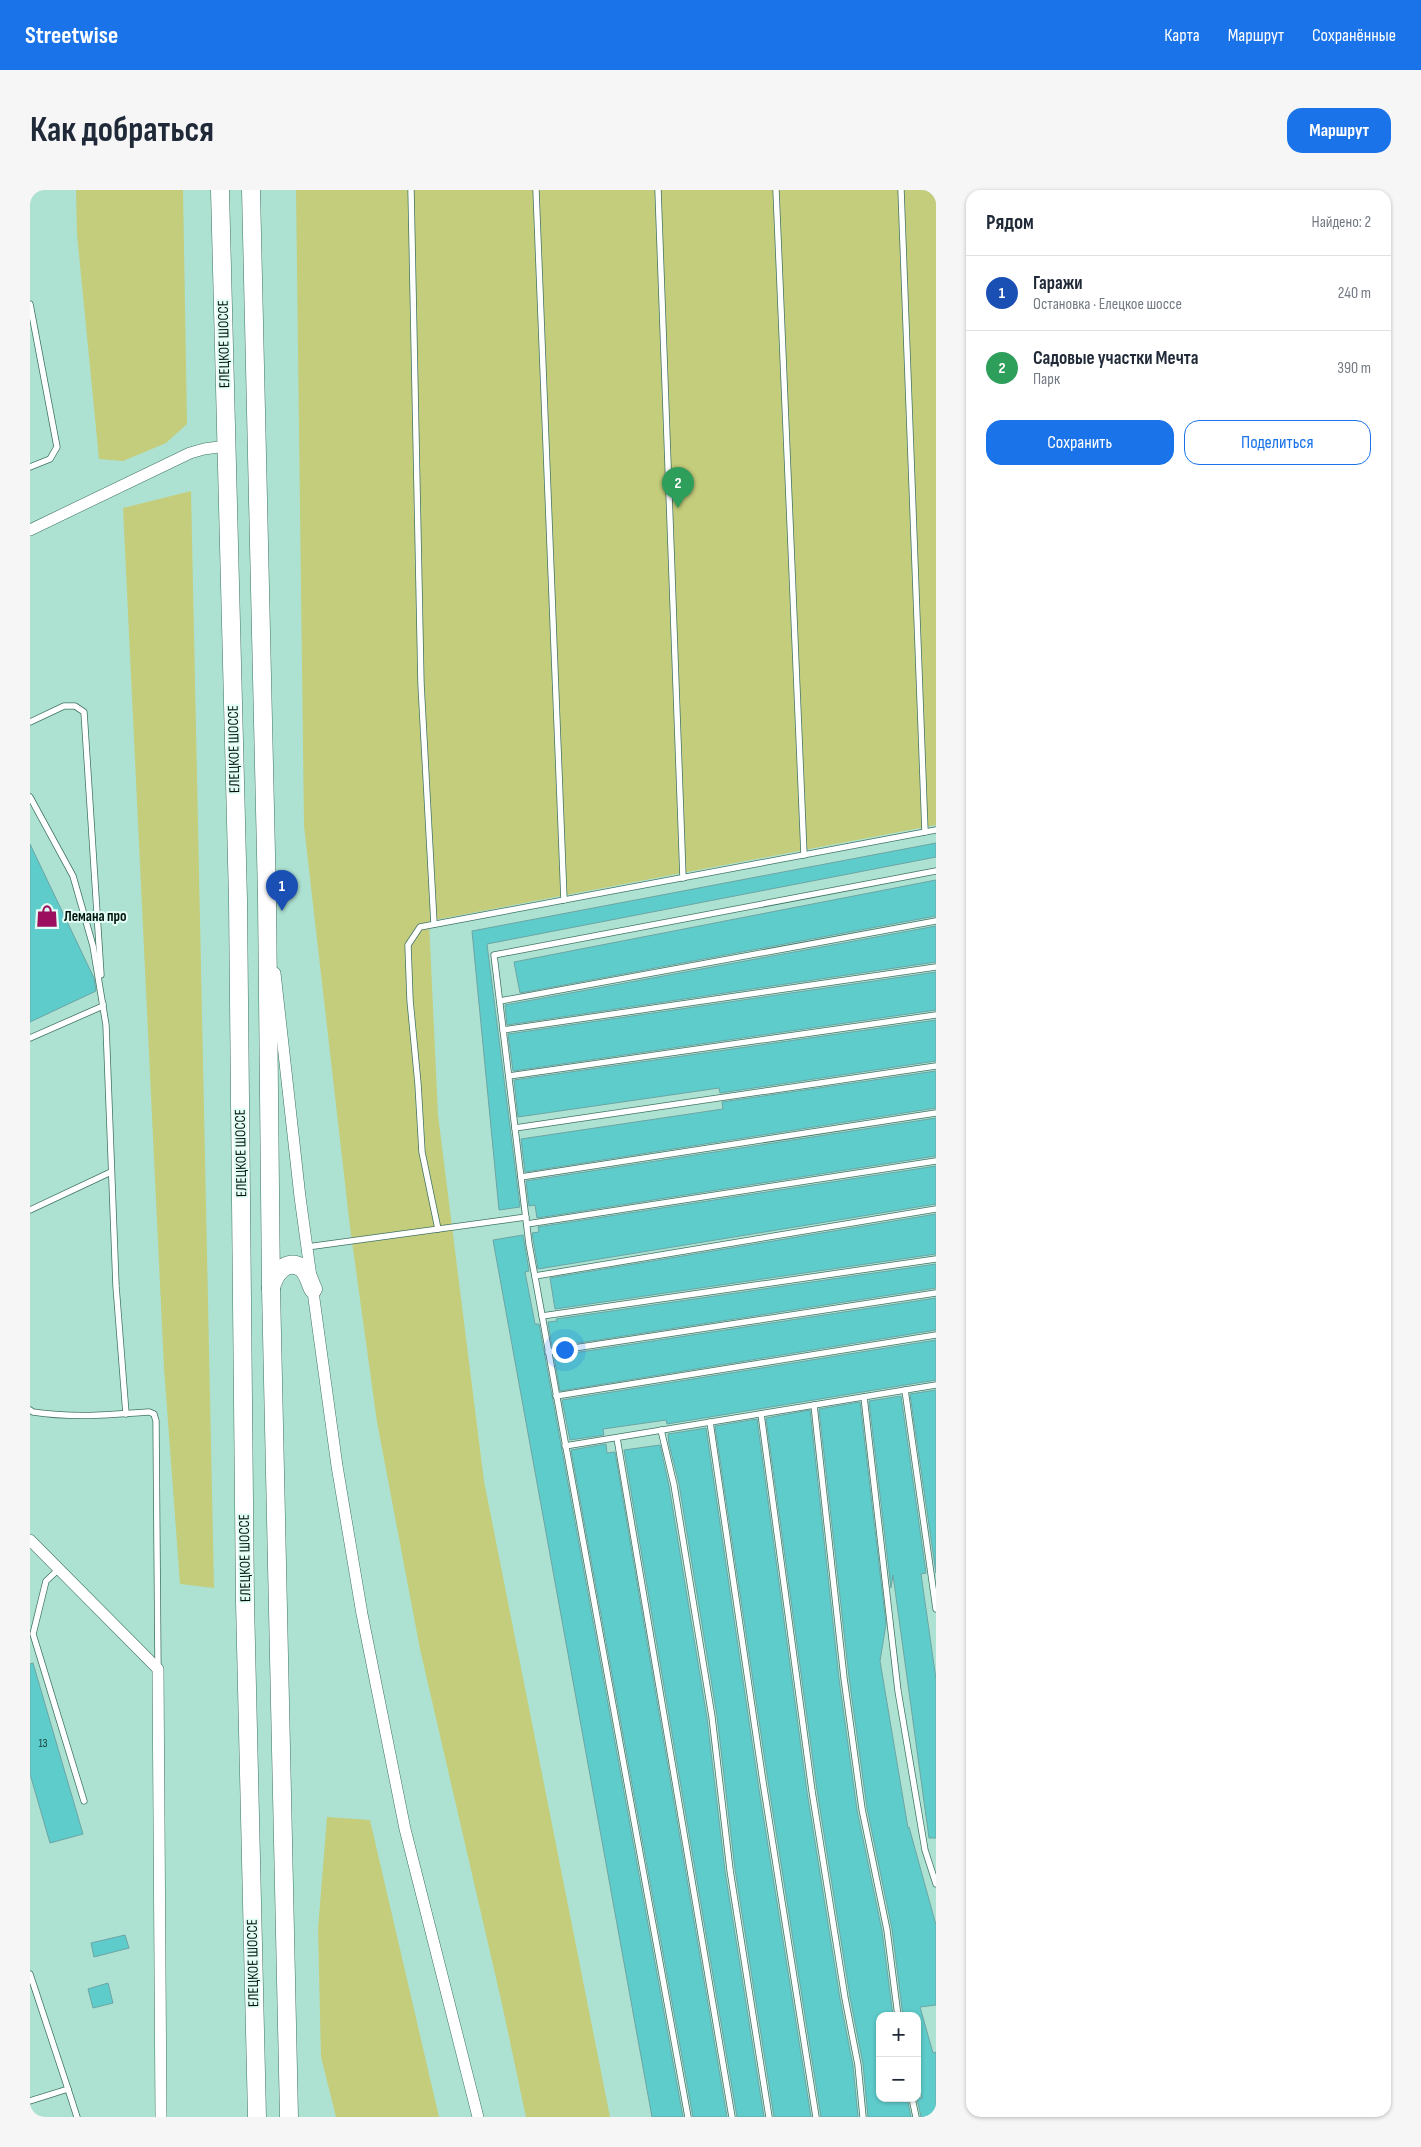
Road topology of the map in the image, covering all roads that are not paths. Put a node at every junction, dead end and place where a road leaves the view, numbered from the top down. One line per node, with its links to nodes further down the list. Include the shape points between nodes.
1 (220, 190): 9 (main road, ЕЛЕЦКОЕ ШОССЕ)
2 (251, 190): 19 (main road, ЕЛЕЦКОЕ ШОССЕ)
3 (411, 190): 22 (lane, via 420,684)
4 (536, 190): 20 (lane)
5 (658, 190): 18 (lane)
6 (776, 190): 16 (lane)
7 (901, 190): 15 (lane)
8 (30, 304): 10 (lane, via 57,447 50,459)
9 (226, 446): 11 (street, via 190,453); 77 (main road, ЕЛЕЦКОЕ ШОССЕ, via 238,900 245,1602)
10 (30, 467)
11 (30, 530)
12 (30, 722): 25 (lane, via 64,706 74,706 84,712)
13 (30, 797): 25 (lane, via 73,876 93,946)
14 (936, 830): 15 (lane)
15 (924, 832): 16 (lane)
16 (804, 855): 18 (lane)
17 (936, 871): 24 (lane, via 494,955)
18 (683, 878): 20 (lane)
19 (266, 898): 41 (street); 44 (main road, ЕЛЕЦКОЕ ШОССЕ)
20 (564, 900): 22 (lane)
21 (936, 921): 24 (lane)
22 (434, 924): 40 (lane, via 420,927 408,945 422,1152)
23 (936, 967): 27 (lane)
24 (500, 1001): 27 (lane)
25 (103, 1006): 28 (lane); 34 (lane)
26 (936, 1015): 30 (lane)
27 (503, 1030): 30 (lane)
28 (30, 1038)
29 (936, 1066): 32 (lane)
30 (509, 1076): 32 (lane)
31 (936, 1113): 35 (lane)
32 (515, 1128): 35 (lane)
33 (936, 1162): 39 (lane)
34 (111, 1172): 37 (lane); 56 (lane)
35 (521, 1176): 38 (lane)
36 (936, 1209): 43 (lane)
37 (30, 1210)
38 (526, 1217): 39 (lane); 40 (lane)
39 (527, 1224): 43 (lane)
40 (438, 1229): 41 (lane)
41 (307, 1247): 45 (street)
42 (936, 1259): 47 (lane)
43 (535, 1276): 47 (lane)
44 (271, 1288): 45 (main road, via 278,1271 284,1266 294,1266 307,1274); 78 (main road, ЕЛЕЦКОЕ ШОССЕ)
45 (313, 1290): 79 (street, via 337,1466 362,1614 405,1829)
46 (936, 1294): 49 (lane)
47 (542, 1316): 49 (lane)
48 (936, 1335): 52 (lane)
49 (548, 1352): 52 (lane)
50 (936, 1385): 51 (lane)
51 (905, 1390): 53 (lane); 64 (lane)
52 (556, 1396): 61 (lane)
53 (864, 1397): 54 (lane); 67 (lane, via 898,1691 925,1850)
54 (814, 1405): 57 (lane); 71 (lane, via 862,1809 887,1930)
55 (30, 1410): 56 (lane, via 56,1416)
56 (126, 1414): 65 (lane, via 149,1412 154,1414 156,1421)
57 (761, 1414): 58 (lane); 84 (lane, via 812,1791 858,2065)
58 (710, 1422): 59 (lane); 83 (lane)
59 (662, 1430): 60 (lane); 82 (lane, via 712,1717 730,1870)
60 (617, 1438): 61 (lane); 81 (lane)
61 (565, 1446): 80 (lane)
62 (30, 1540): 63 (street)
63 (59, 1569): 65 (street); 66 (lane, via 46,1580 33,1634)
64 (936, 1609)
65 (158, 1669): 76 (street)
66 (84, 1801)
67 (936, 1884)
68 (30, 1974): 69 (lane)
69 (38, 1998): 70 (lane); 72 (lane)
70 (30, 2000)
71 (897, 2012)
72 (68, 2089): 73 (lane); 75 (lane)
73 (30, 2101)
74 (913, 2102): 85 (lane)
75 (77, 2117)
76 (161, 2117)
77 (257, 2117)
78 (289, 2117)
79 (478, 2117)
80 (688, 2117)
81 (732, 2117)
82 (769, 2117)
83 (816, 2117)
84 (863, 2117)
85 (916, 2117)

